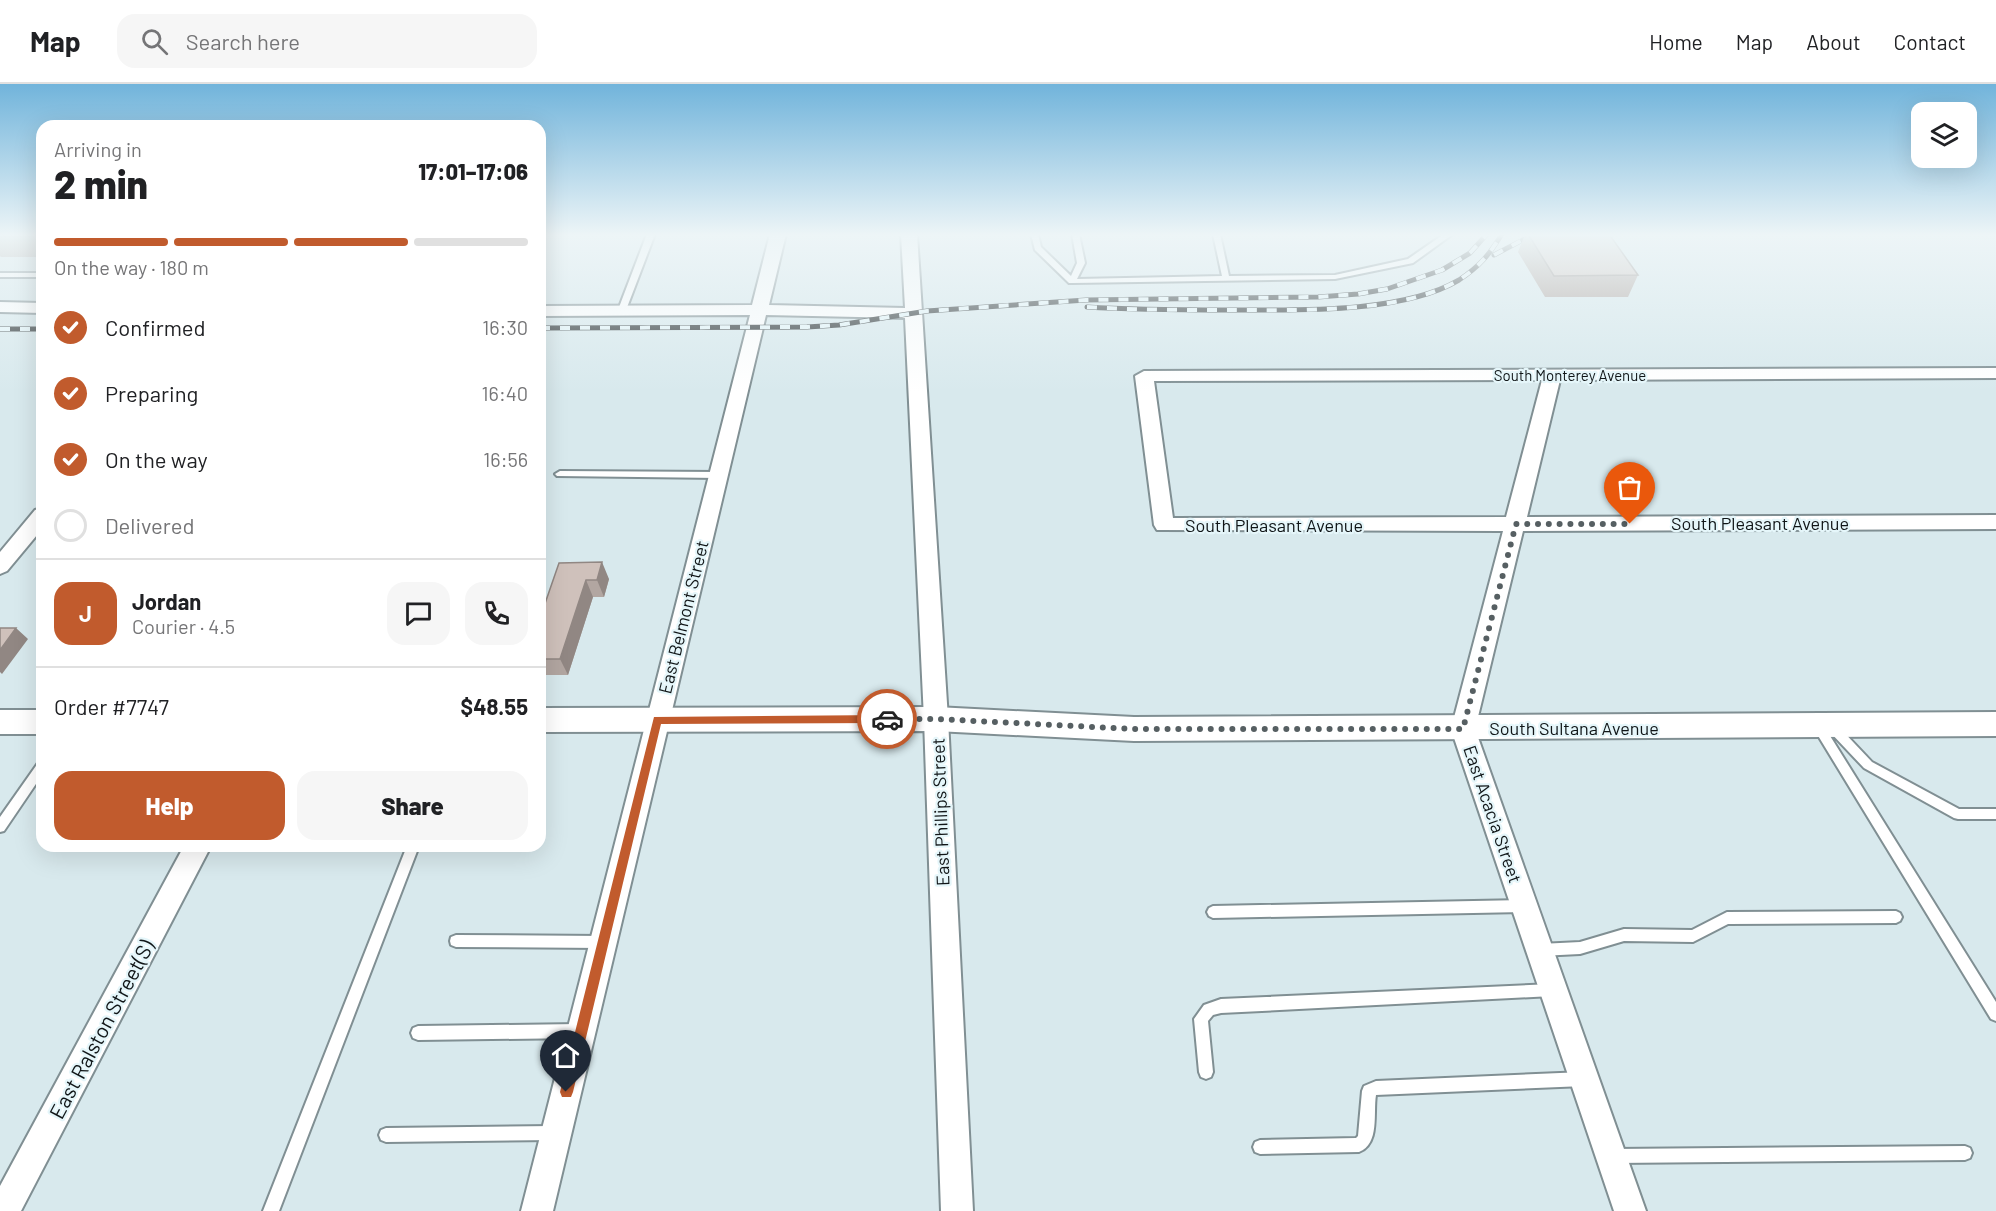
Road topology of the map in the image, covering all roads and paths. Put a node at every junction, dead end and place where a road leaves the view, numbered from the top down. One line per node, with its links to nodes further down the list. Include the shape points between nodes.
1 (631, 287): 6 (lane)
2 (765, 287): 7 (street, East Belmont Street)
3 (913, 287): 9 (street, East Phillips Street)
4 (0, 307): 5 (street)
5 (36, 308)
6 (622, 310): 7 (street); 8 (street)
7 (759, 310): 9 (street); 13 (street, East Belmont Street)
8 (546, 311)
9 (915, 313): 19 (street, East Phillips Street)
10 (1996, 373): 11 (street, South Monterey Avenue)
11 (1552, 375): 16 (street, East Acacia Street); 17 (street, South Monterey Avenue, via 1144,376)
12 (560, 474): 13 (lane)
13 (719, 475): 21 (street, East Belmont Street)
14 (36, 522): 18 (street)
15 (1996, 522): 16 (street, South Pleasant Avenue)
16 (1516, 524): 17 (street, South Pleasant Avenue); 26 (street, East Acacia Street)
17 (1164, 525)
18 (0, 566)
19 (936, 719): 21 (street, South Sultana Avenue); 26 (street, South Sultana Avenue, via 1134,729); 52 (street, East Phillips Street)
20 (546, 720): 21 (street, South Sultana Avenue)
21 (657, 720): 36 (street, East Belmont Street)
22 (0, 722): 23 (street)
23 (36, 722)
24 (1996, 724): 25 (street, South Sultana Avenue)
25 (1824, 726): 26 (street, South Sultana Avenue); 28 (lane, via 1868,765 1958,814); 39 (lane)
26 (1463, 729): 32 (street, East Acacia Street)
27 (36, 775): 29 (lane)
28 (1996, 814)
29 (0, 827)
30 (195, 852): 49 (street, East Ralston Street(S))
31 (410, 852): 50 (lane)
32 (1524, 906): 33 (lane); 37 (street, East Acacia Street)
33 (1213, 912)
34 (1896, 917): 37 (lane, via 1727,918 1693,936 1624,935 1580,948)
35 (456, 941): 36 (lane)
36 (603, 942): 40 (street, East Belmont Street)
37 (1540, 950): 38 (street, East Acacia Street)
38 (1554, 990): 42 (lane, via 1221,1006 1209,1010 1201,1019); 43 (street, East Acacia Street)
39 (1996, 1014)
40 (581, 1031): 41 (lane); 44 (street, East Belmont Street)
41 (418, 1033)
42 (1206, 1072)
43 (1584, 1078): 46 (lane, via 1376,1088 1369,1091 1365,1139 1359,1145); 48 (street, East Acacia Street)
44 (556, 1133): 45 (lane); 51 (street, East Belmont Street)
45 (386, 1135)
46 (1260, 1148)
47 (1965, 1153): 48 (lane)
48 (1611, 1156): 53 (street, East Acacia Street)
49 (4, 1211)
50 (271, 1211)
51 (537, 1211)
52 (957, 1211)
53 (1630, 1211)

